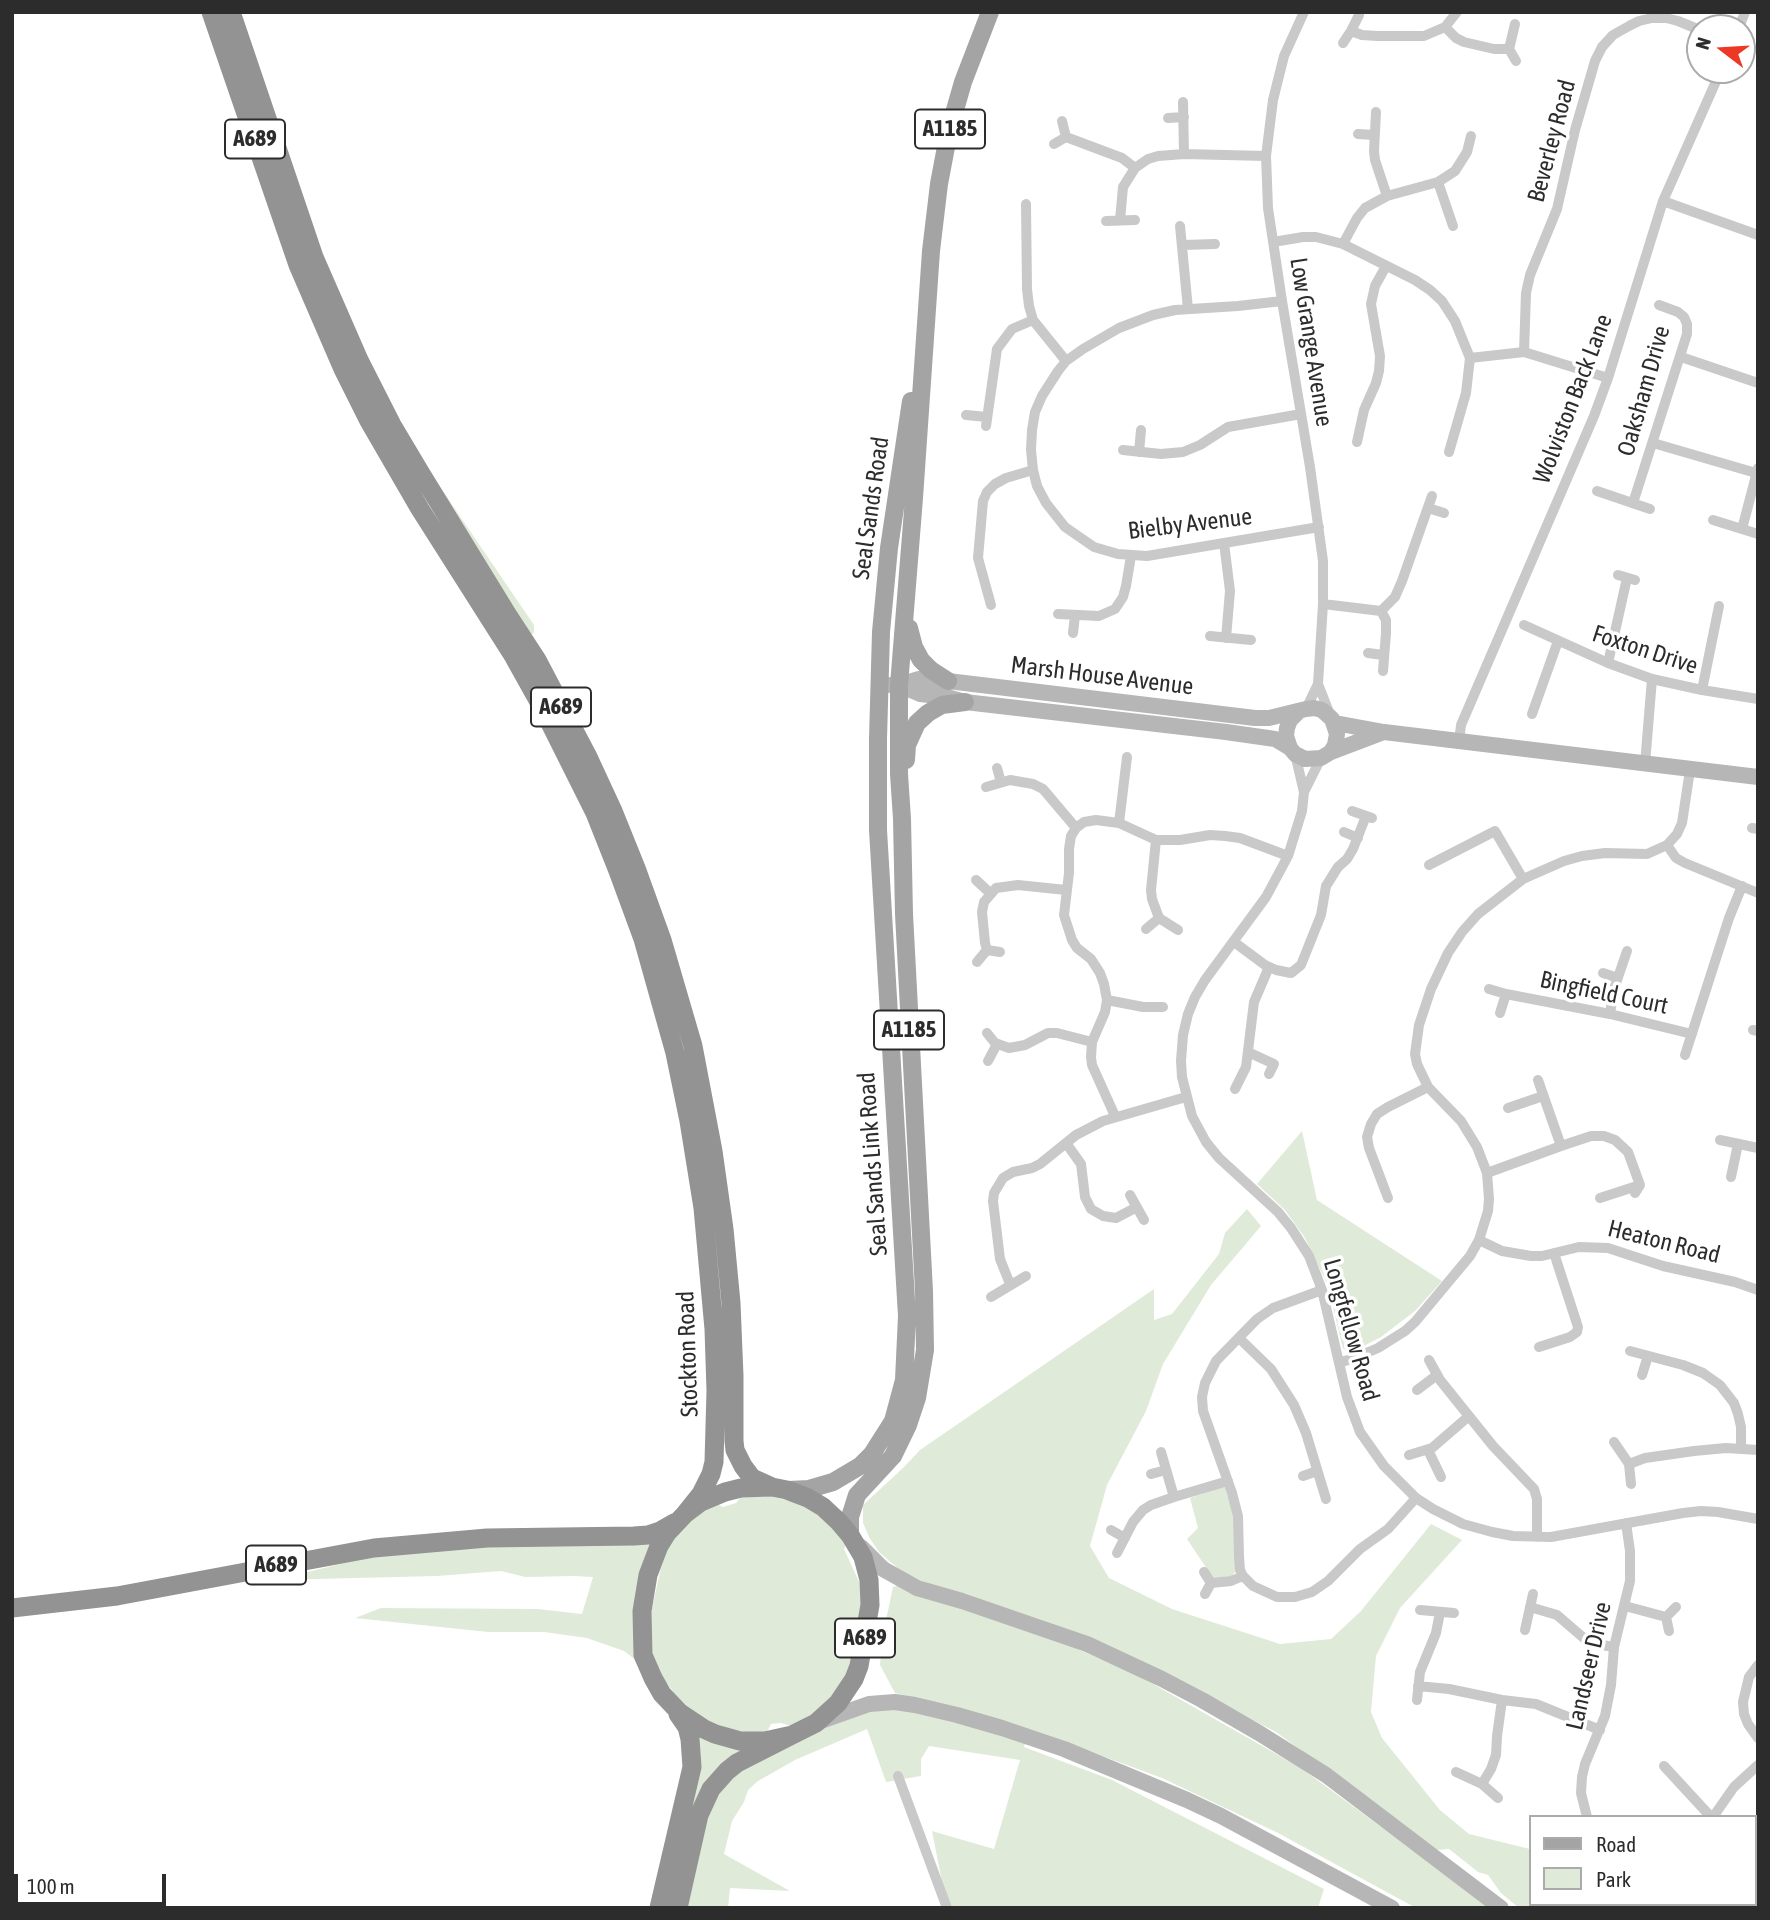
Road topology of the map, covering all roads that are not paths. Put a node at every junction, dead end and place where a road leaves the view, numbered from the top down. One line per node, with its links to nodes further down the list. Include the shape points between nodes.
1 (211, 12): 11 (highway, A689)
2 (231, 12): 11 (highway, A689)
3 (990, 12): 52 (main road, Seal Sands Road / A1185, via 963,82 941,170)
4 (1304, 12): 27 (street, Low Grange Avenue, via 1284,56)
5 (1457, 12): 9 (street)
6 (1359, 15): 10 (street)
7 (1515, 24): 13 (street)
8 (1686, 24): 53 (street, Beverley Road, via 1652,18 1629,26 1613,35 1595,61 1556,209 1533,262)
9 (1445, 27): 10 (street, via 1424,36); 13 (street, via 1464,42)
10 (1351, 32): 12 (street)
11 (230, 39): 189 (highway, A689, via 278,180 364,371 420,472 537,660 613,811 676,986 692,1046)
12 (1343, 43)
13 (1509, 49): 14 (street)
14 (1516, 61)
15 (1715, 84): 31 (street, Wolviston Back Lane)
16 (1183, 102): 18 (street)
17 (1376, 112): 22 (street)
18 (1184, 117): 19 (street); 26 (street)
19 (1168, 118)
20 (1062, 121): 24 (street)
21 (1358, 134): 22 (street)
22 (1374, 135): 30 (street, via 1375,160)
23 (1471, 136): 29 (street, via 1472,153)
24 (1066, 137): 25 (street); 28 (street, via 1122,158)
25 (1054, 144)
26 (1184, 153): 27 (street); 28 (street, via 1148,159)
27 (1266, 156): 43 (street, Low Grange Avenue)
28 (1135, 168): 37 (street, via 1123,187)
29 (1438, 182): 30 (street); 34 (street)
30 (1387, 197): 45 (street, via 1365,208)
31 (1663, 201): 42 (street); 57 (street, Wolviston Back Lane)
32 (1026, 204): 36 (street)
33 (1459, 205): 34 (street)
34 (1447, 209): 41 (street)
35 (1040, 219): 36 (street)
36 (1026, 220): 51 (street, via 1027,289)
37 (1120, 220): 38 (street); 39 (street)
38 (1135, 220)
39 (1106, 221)
40 (1180, 226): 46 (street)
41 (1453, 226)
42 (1758, 235)
43 (1273, 242): 45 (street, via 1316,237); 48 (street, Low Grange Avenue)
44 (1215, 244): 46 (street)
45 (1343, 244): 47 (street)
46 (1183, 245): 50 (street)
47 (1386, 266): 55 (street, via 1442,301); 62 (street, via 1371,304 1379,371)
48 (1282, 301): 50 (street, Bielby Avenue); 59 (street, Low Grange Avenue)
49 (1659, 305): 54 (street, Oaksham Drive, via 1678,312 1687,324)
50 (1188, 309): 56 (street, Bielby Avenue, via 1153,315 1119,328)
51 (1033, 320): 56 (street); 60 (street, via 1012,329 997,349 986,422)
52 (924, 339): 88 (main road, Seal Sands Road / A1185); 107 (main road, Seal Sands Road / A1185, via 890,537)
53 (1524, 352): 55 (street); 57 (street)
54 (1681, 357): 58 (street); 67 (street, Oaksham Drive)
55 (1470, 358): 64 (street)
56 (1066, 361): 71 (street, Bielby Avenue, via 1035,412)
57 (1608, 378): 117 (street, Wolviston Back Lane, via 1461,725)
58 (1758, 383)
59 (1301, 414): 69 (street, via 1228,426 1183,452); 80 (street, Low Grange Avenue)
60 (966, 415)
61 (1349, 418): 62 (street)
62 (1362, 421): 66 (street)
63 (1141, 430): 69 (street)
64 (1454, 438): 65 (street); 70 (street)
65 (1467, 441)
66 (1357, 442)
67 (1653, 443): 72 (street); 75 (street, Oaksham Drive)
68 (1124, 450): 69 (street)
69 (1139, 452)
70 (1450, 452)
71 (1033, 470): 84 (street, Bielby Avenue, via 1046,503 1065,527 1094,547); 87 (street, via 995,484 983,501 978,558)
72 (1757, 471): 81 (street)
73 (1597, 491): 75 (street)
74 (1432, 496): 76 (street)
75 (1633, 503): 77 (street)
76 (1428, 508): 78 (street); 92 (street, via 1402,582)
77 (1650, 509)
78 (1444, 513)
79 (1713, 520): 81 (street)
80 (1319, 527): 83 (street, Bielby Avenue); 89 (street, Low Grange Avenue)
81 (1742, 529): 82 (street)
82 (1758, 534)
83 (1224, 543): 84 (street, Bielby Avenue); 98 (street, via 1230,591)
84 (1131, 556): 94 (street, via 1123,597 1115,609 1098,616)
85 (1627, 578): 103 (street)
86 (1001, 589): 87 (street)
87 (988, 593): 90 (street)
88 (905, 599): 106 (main road, via 914,647 921,660); 109 (main road, Seal Sands Road / A1185)
89 (1323, 604): 92 (street); 108 (street, Low Grange Avenue)
90 (991, 605)
91 (1721, 606): 110 (street)
92 (1381, 611): 102 (street, via 1386,620)
93 (1058, 614): 94 (street)
94 (1075, 615): 96 (street)
95 (1524, 625): 100 (street, Foxton Drive)
96 (1073, 633)
97 (1210, 636): 98 (street)
98 (1226, 638): 99 (street)
99 (1251, 640)
100 (1558, 641): 103 (street, Foxton Drive); 114 (street)
101 (1368, 653): 102 (street)
102 (1383, 654): 104 (street)
103 (1608, 663): 105 (street, Foxton Drive)
104 (1383, 671)
105 (1652, 679): 110 (street, Foxton Drive); 121 (street)
106 (948, 681): 109 (street, Marsh House Avenue, via 919,679); 113 (street, Marsh House Avenue, via 1255,718)
107 (879, 684): 109 (street, Marsh House Avenue); 226 (main road, Seal Sands Link Road / A1185, via 878,830 907,1304 904,1380 892,1421 860,1466 818,1487)
108 (1318, 684): 113 (street, Low Grange Avenue); 115 (street, Low Grange Avenue)
109 (899, 685): 112 (street, Marsh House Avenue); 131 (main road, Seal Sands Link Road / A1185)
110 (1702, 690): 111 (street, Foxton Drive)
111 (1758, 699)
112 (965, 702): 118 (street, Marsh House Avenue, via 1275,739); 131 (main road, A1185, via 942,705 917,723 907,745)
113 (1303, 710): 115 (street, Marsh House Avenue, via 1322,710); 118 (street, via 1287,728)
114 (1532, 714)
115 (1334, 721): 116 (street, Marsh House Avenue); 119 (street, via 1335,745)
116 (1384, 732): 117 (street, Marsh House Avenue); 119 (street, Marsh House Avenue)
117 (1459, 742): 121 (street, Marsh House Avenue)
118 (1292, 751): 119 (street, Marsh House Avenue, via 1305,759); 129 (street, Longfellow Road)
119 (1326, 755): 129 (street, Longfellow Road)
120 (1127, 757): 124 (street)
121 (1645, 764): 125 (street, Marsh House Avenue)
122 (997, 768): 127 (street)
123 (1111, 769): 124 (street)
124 (1124, 770): 132 (street)
125 (1690, 770): 126 (street, Marsh House Avenue); 137 (street, via 1682,823)
126 (1758, 778)
127 (1000, 782): 128 (street); 133 (street, via 1024,781 1043,789)
128 (986, 787)
129 (1304, 792): 138 (street, Longfellow Road)
130 (1352, 811): 135 (street, via 1369,817)
131 (902, 819): 235 (main road, Seal Sands Link Road / A1185, via 925,1350 908,1425 893,1456 857,1495 850,1517)
132 (1119, 823): 133 (street, via 1096,820); 136 (street)
133 (1076, 828): 143 (street, via 1071,836)
134 (1344, 832): 135 (street)
135 (1358, 838): 154 (street, via 1326,886 1321,915 1301,965 1291,972)
136 (1156, 839): 138 (street, via 1225,836); 146 (street, via 1151,890)
137 (1667, 845): 140 (street, via 1647,854 1583,856); 142 (street, via 1685,863)
138 (1288, 856): 149 (street, Longfellow Road)
139 (1429, 865): 140 (street, via 1478,840 1492,826)
140 (1523, 879): 176 (street, via 1478,914 1439,970 1416,1040 1417,1064)
141 (976, 880): 144 (street)
142 (1742, 886): 145 (street); 166 (street)
143 (1066, 890): 144 (street, via 1018,886); 159 (street, via 1068,932 1100,972)
144 (990, 893): 150 (street, via 982,912)
145 (1758, 893)
146 (1159, 918): 147 (street); 148 (street)
147 (1146, 929)
148 (1178, 930)
149 (1234, 942): 154 (street); 179 (street, Longfellow Road, via 1188,1014 1181,1061)
150 (987, 950): 152 (street); 153 (street)
151 (1627, 951): 156 (street)
152 (1000, 952)
153 (976, 962)
154 (1269, 967): 169 (street, via 1254,1002)
155 (1603, 973): 156 (street)
156 (1618, 978): 163 (street)
157 (1489, 989): 158 (street, Bingfield Court)
158 (1506, 994): 162 (street, Bingfield Court); 163 (street, Bingfield Court)
159 (1107, 1000): 160 (street); 167 (street)
160 (1143, 1007): 161 (street); 164 (street)
161 (1163, 1007)
162 (1500, 1013)
163 (1610, 1014): 166 (street, Bingfield Court)
164 (1142, 1020)
165 (987, 1033): 168 (street)
166 (1692, 1034): 170 (street)
167 (1091, 1042): 168 (street, via 1057,1033 1018,1047); 181 (street, via 1092,1065)
168 (997, 1044): 171 (street)
169 (1248, 1052): 173 (street); 174 (street, via 1274,1063)
170 (1685, 1055)
171 (988, 1061)
172 (1231, 1066): 173 (street)
173 (1243, 1073): 177 (street)
174 (1269, 1074)
175 (1538, 1080): 178 (street)
176 (1428, 1087): 187 (street, via 1471,1134); 191 (street, via 1377,1114 1371,1124 1369,1148)
177 (1235, 1089)
178 (1543, 1096): 180 (street); 185 (street)
179 (1186, 1097): 181 (street); 199 (street, Longfellow Road, via 1198,1128 1219,1158 1291,1228 1309,1256)
180 (1508, 1108)
181 (1115, 1116): 183 (street)
182 (1720, 1140): 184 (street)
183 (1066, 1143): 193 (street, via 1081,1164 1091,1209 1116,1218); 198 (street, via 1032,1168 1003,1178 994,1193 997,1243)
184 (1738, 1144): 186 (street); 188 (street)
185 (1560, 1146): 187 (street); 192 (street, via 1604,1136 1628,1152 1637,1189)
186 (1758, 1148)
187 (1487, 1173): 195 (street, via 1488,1211)
188 (1731, 1177)
189 (712, 1187): 226 (highway, Stockton Road / A689, via 731,1303 734,1441 748,1473 758,1482); 230 (highway, Stockton Road / A689, via 714,1462 694,1504)
190 (1130, 1195): 193 (street)
191 (1388, 1198)
192 (1600, 1198)
193 (1137, 1207): 194 (street)
194 (1144, 1220)
195 (1479, 1240): 196 (street, Heaton Road, via 1518,1255); 207 (street, via 1405,1331 1378,1348)
196 (1554, 1253): 200 (street, Heaton Road, via 1579,1247 1608,1248); 203 (street, via 1578,1327 1570,1337)
197 (1026, 1276): 198 (street)
198 (1010, 1284): 201 (street)
199 (1322, 1290): 202 (street, via 1273,1308); 207 (street, Longfellow Road)
200 (1758, 1290)
201 (991, 1297)
202 (1239, 1338): 220 (street, via 1277,1376 1306,1433); 224 (street, via 1216,1361 1202,1396 1206,1424)
203 (1539, 1347)
204 (1630, 1350): 205 (street)
205 (1648, 1356): 209 (street); 213 (street, via 1703,1373 1720,1385 1738,1414)
206 (1429, 1360): 208 (street)
207 (1339, 1363): 228 (street, Longfellow Road, via 1360,1432 1384,1466)
208 (1437, 1375): 210 (street); 211 (street)
209 (1642, 1375)
210 (1418, 1390)
211 (1469, 1416): 214 (street); 234 (street, via 1534,1489)
212 (1614, 1442): 218 (street)
213 (1741, 1448): 215 (street); 218 (street, via 1694,1451)
214 (1428, 1450): 217 (street); 223 (street)
215 (1758, 1450)
216 (1161, 1452): 219 (street)
217 (1409, 1455)
218 (1629, 1464): 225 (street)
219 (1166, 1470): 221 (street); 227 (street)
220 (1317, 1471): 222 (street); 229 (street)
221 (1151, 1474)
222 (1303, 1476)
223 (1441, 1476)
224 (1228, 1481): 227 (street); 239 (street, via 1238,1516)
225 (1631, 1484)
226 (780, 1489): 230 (highway, A689, via 725,1492); 235 (highway, A689, via 822,1507)
227 (1174, 1497): 236 (street, via 1143,1510)
228 (1416, 1498): 234 (street, Longfellow Road, via 1463,1524); 239 (street, via 1388,1529 1312,1592 1277,1597)
229 (1326, 1499)
230 (681, 1517): 243 (highway, A689, via 660,1531 641,1536 487,1538 374,1548 117,1596); 256 (highway, A689, via 653,1560 642,1611 643,1654)
231 (1758, 1519): 232 (street, Longfellow Road, via 1701,1511)
232 (1626, 1523): 234 (street, Longfellow Road); 241 (street, Landseer Drive, via 1631,1570)
233 (1111, 1530): 236 (street)
234 (1537, 1537)
235 (852, 1538): 257 (highway, A689, via 866,1566 871,1593 863,1651 848,1690); 274 (street, via 883,1569 917,1588 1087,1644 1202,1700 1326,1775)
236 (1125, 1538): 237 (street)
237 (1117, 1553)
238 (1204, 1572): 239 (street, via 1208,1589)
239 (1243, 1576)
240 (1533, 1594): 244 (street)
241 (1625, 1606): 248 (street); 251 (street, Landseer Drive)
242 (1676, 1607): 248 (street)
243 (12, 1608)
244 (1530, 1608): 249 (street); 251 (street, via 1557,1615 1586,1640)
245 (1420, 1610): 246 (street)
246 (1440, 1612): 247 (street); 253 (street)
247 (1454, 1613)
248 (1666, 1617): 250 (street)
249 (1525, 1630)
250 (1669, 1631)
251 (1614, 1647): 258 (street, Landseer Drive, via 1609,1700)
252 (1758, 1665): 260 (street, via 1744,1689 1743,1702 1748,1724)
253 (1418, 1686): 254 (street); 255 (street)
254 (1417, 1700)
255 (1502, 1700): 258 (street, via 1545,1706); 265 (street, via 1496,1755)
256 (671, 1703): 259 (highway, A689, via 690,1721 726,1738 765,1741); 270 (highway, A689, via 687,1727 692,1767)
257 (816, 1723): 259 (highway, A689); 273 (street, via 869,1704 895,1702 1002,1728 1187,1800)
258 (1600, 1730): 267 (street, Landseer Drive, via 1582,1777)
259 (792, 1735): 271 (highway, A689, via 737,1763 711,1789 699,1815)
260 (1758, 1738)
261 (1758, 1765): 269 (street)
262 (1664, 1766): 268 (street)
263 (1456, 1772): 265 (street)
264 (904, 1781): 272 (street)
265 (1482, 1784): 266 (street)
266 (1498, 1798)
267 (1586, 1815)
268 (1710, 1815)
269 (1713, 1815)
270 (659, 1908)
271 (678, 1908)
272 (947, 1908)
273 (1392, 1908)
274 (1501, 1908)

